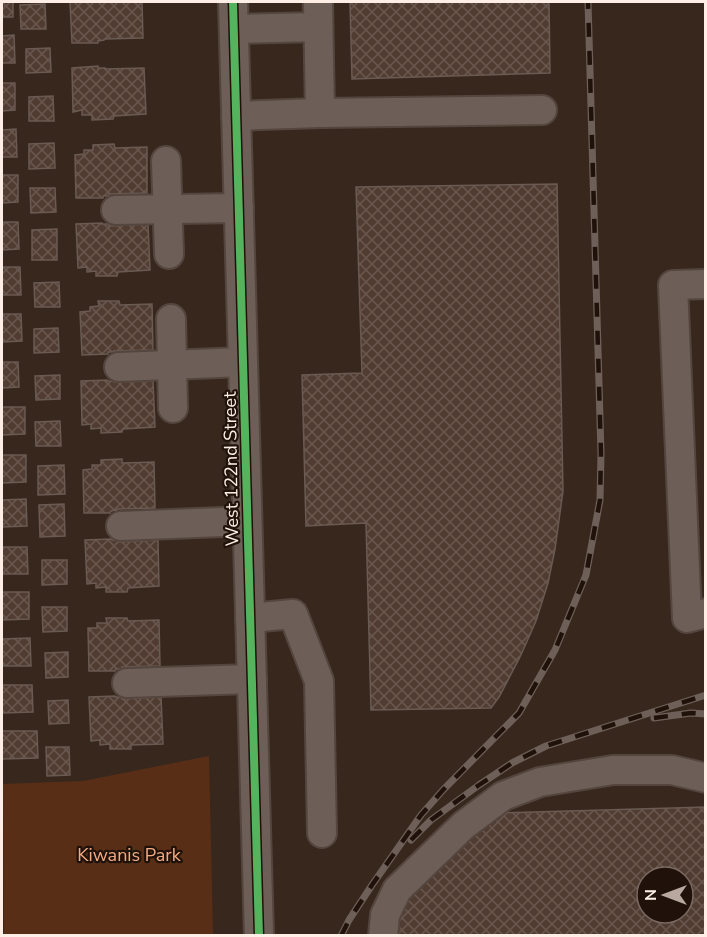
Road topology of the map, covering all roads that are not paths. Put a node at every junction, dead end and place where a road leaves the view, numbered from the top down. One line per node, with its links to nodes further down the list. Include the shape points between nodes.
1 (318, 14): 2 (street); 4 (street)
2 (233, 15): 5 (street, West 122nd Street)
3 (542, 110): 4 (street)
4 (320, 112): 5 (street)
5 (236, 116): 7 (street, West 122nd Street)
6 (166, 162): 8 (street)
7 (239, 208): 8 (street); 13 (street, West 122nd Street)
8 (167, 209): 9 (street); 10 (street)
9 (116, 210)
10 (168, 254)
11 (705, 284): 19 (street, via 673,285 687,618)
12 (171, 320): 14 (street)
13 (243, 362): 14 (street); 17 (street, West 122nd Street)
14 (172, 365): 15 (street); 16 (street)
15 (119, 368)
16 (173, 408)
17 (247, 521): 18 (street); 20 (street, West 122nd Street)
18 (121, 526)
19 (705, 613)
20 (250, 618): 21 (street, West 122nd Street); 24 (street, via 293,615 319,681)
21 (252, 679): 22 (street); 25 (street, West 122nd Street)
22 (127, 683)
23 (705, 778): 26 (street, via 672,770 613,770 540,782 503,796 465,825 396,890 385,915)
24 (322, 833)
25 (259, 936)
26 (383, 936)

